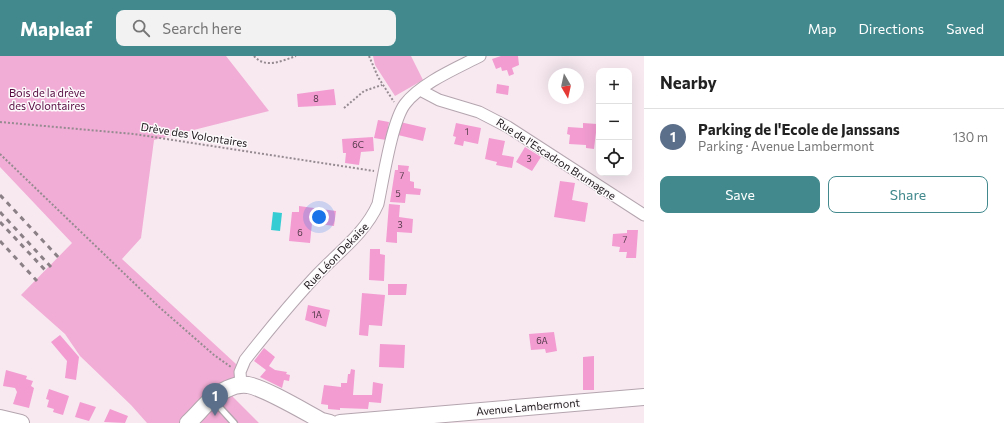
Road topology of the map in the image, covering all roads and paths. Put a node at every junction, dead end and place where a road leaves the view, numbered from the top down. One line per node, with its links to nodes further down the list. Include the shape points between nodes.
1 (254, 56): 2 (path, via 266,63 280,62)
2 (296, 56)
3 (369, 56): 5 (path)
4 (480, 56): 6 (street, Rue Léon Dekaise)
5 (382, 85): 7 (path, via 364,91); 8 (path)
6 (420, 90): 8 (street, Rue Léon Dekaise); 12 (street, Rue de l'Escadron Brumagne, via 479,112 508,127)
7 (344, 108)
8 (400, 111): 11 (street, Rue Léon Dekaise)
9 (0, 122): 11 (path, Drève des Volontaires, via 134,134)
10 (0, 154): 13 (path, via 158,306)
11 (385, 173): 13 (street, Rue Léon Dekaise, via 378,204 369,222 279,317 242,364)
12 (644, 216)
13 (240, 379): 15 (street); 20 (street, via 249,386)
14 (644, 397): 21 (street, Avenue Lambermont)
15 (212, 399): 18 (street); 19 (lane)
16 (0, 418): 17 (street)
17 (21, 423)
18 (188, 423)
19 (234, 423)
20 (330, 423)
21 (340, 423)

